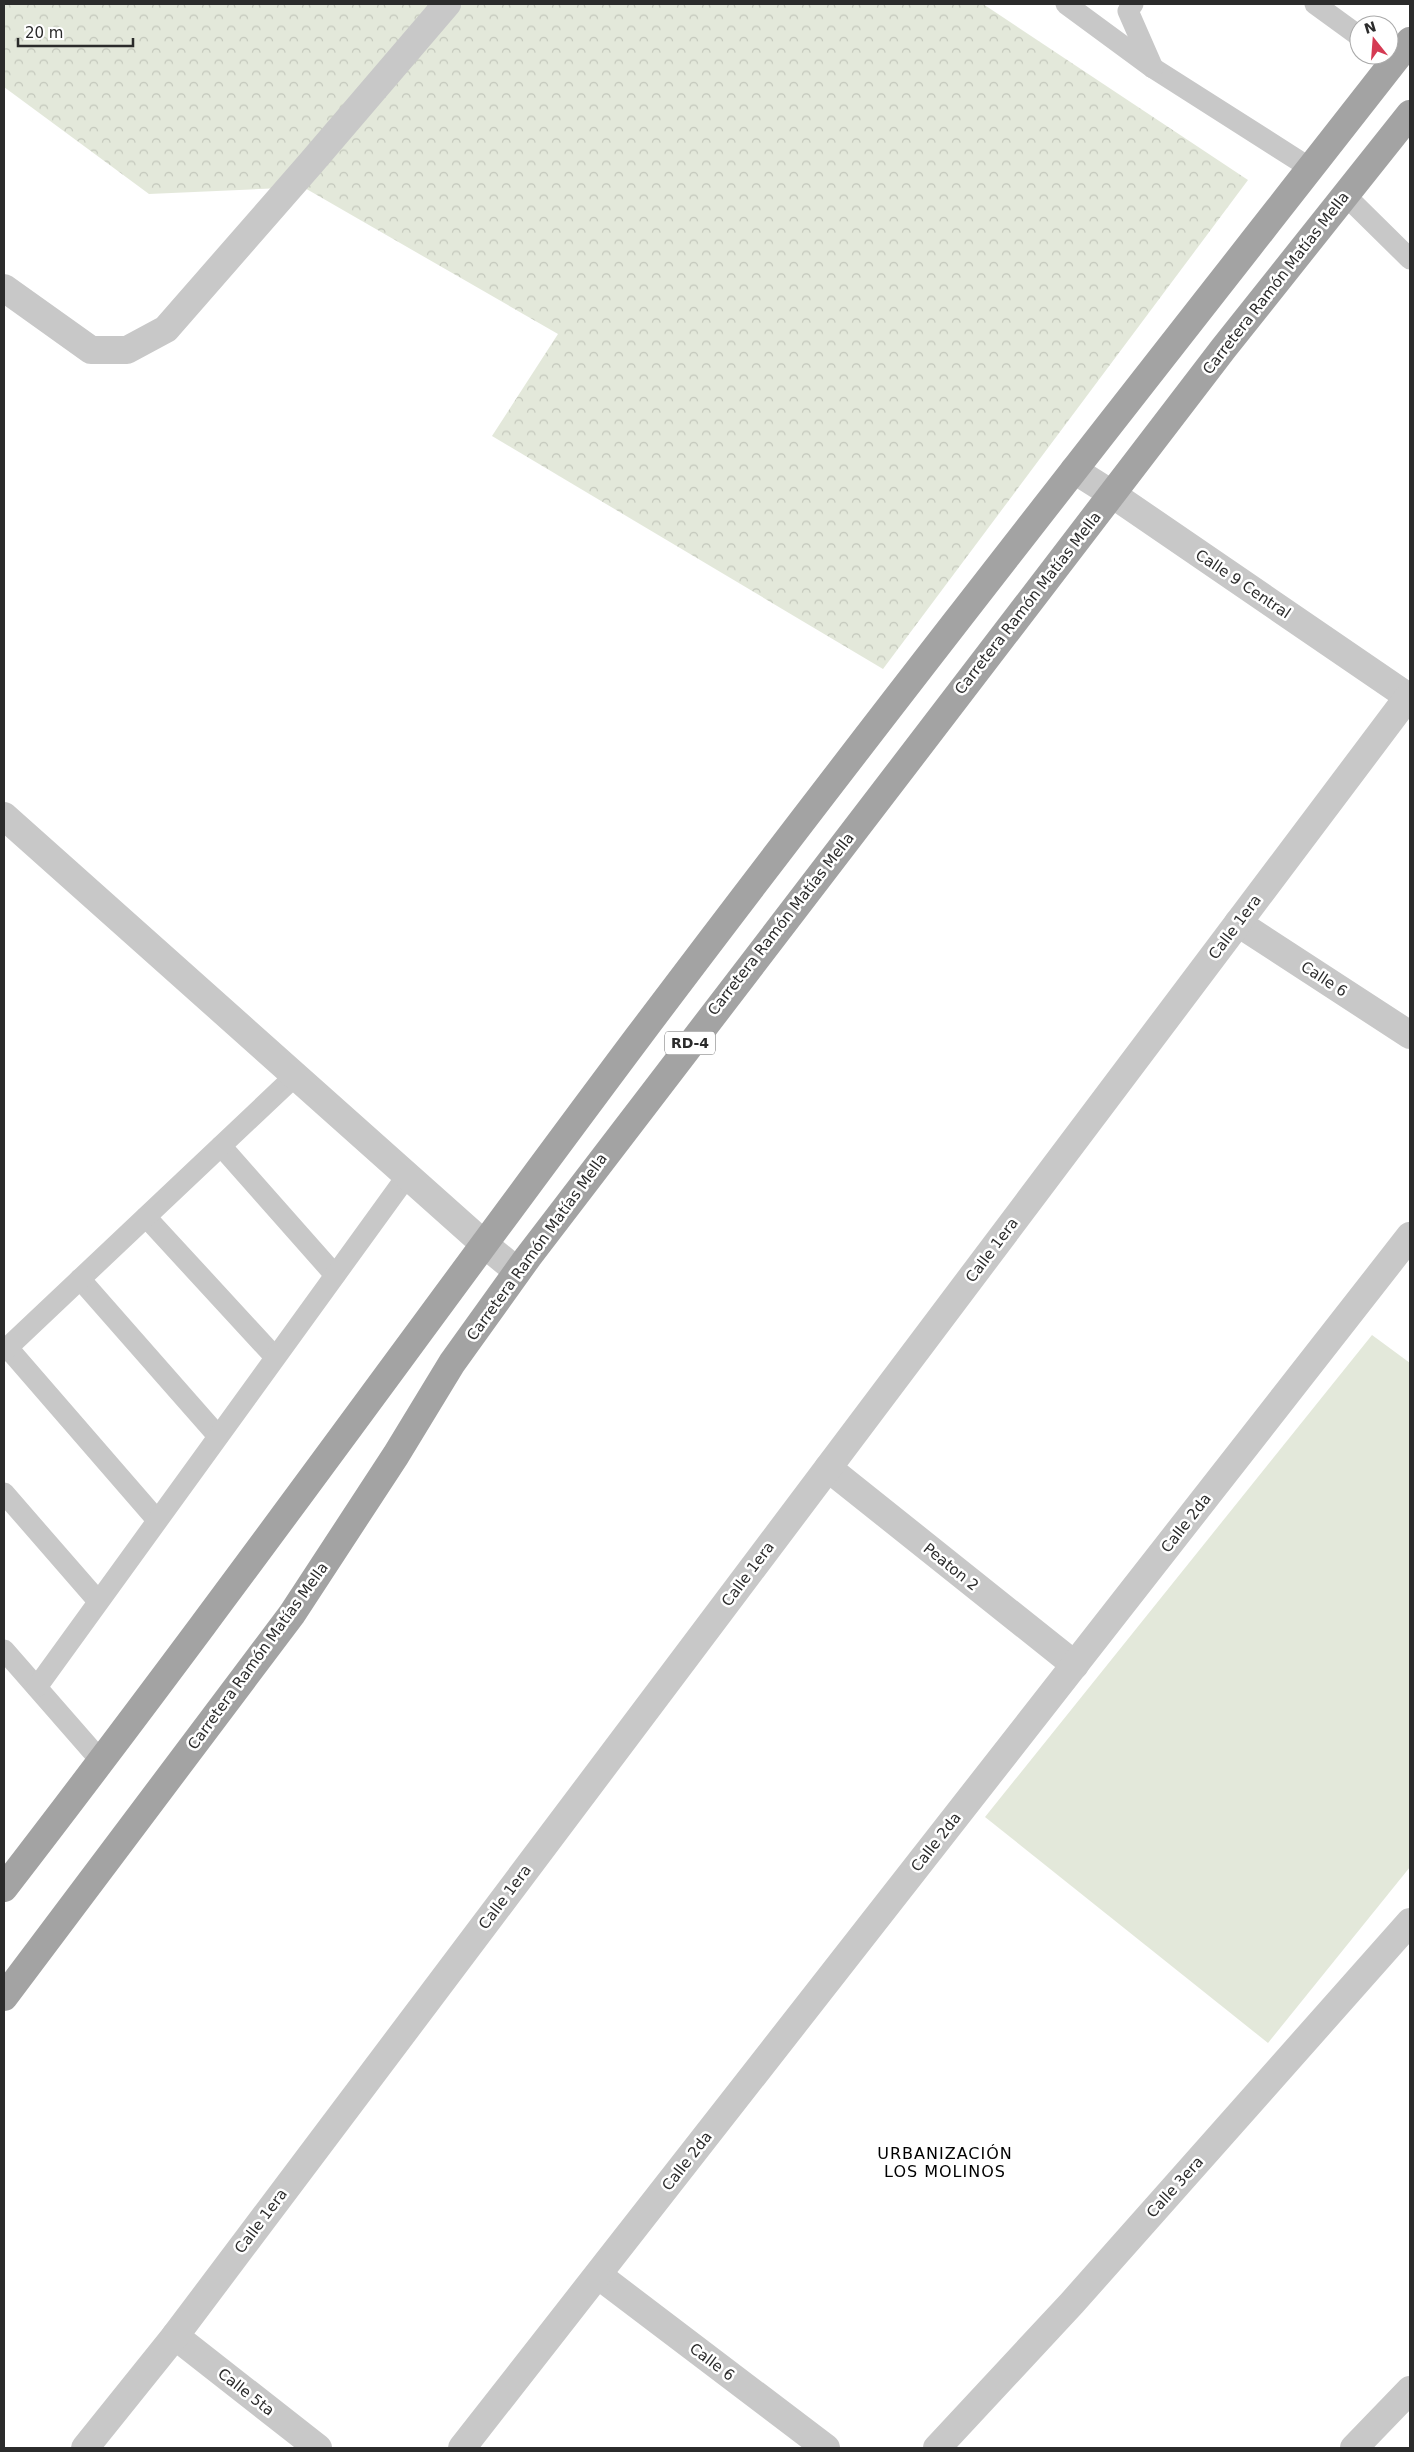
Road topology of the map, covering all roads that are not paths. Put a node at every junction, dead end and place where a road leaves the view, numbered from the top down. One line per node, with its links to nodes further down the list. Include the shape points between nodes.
1 (447, 4): 12 (street, via 166,329 126,350 92,350)
2 (1066, 4): 7 (lane)
3 (1315, 4): 5 (lane)
4 (1127, 6): 7 (lane)
5 (1349, 29)
6 (1388, 65): 9 (main road, RD-4)
7 (1153, 68): 9 (lane)
8 (1410, 114): 10 (main road, Carretera Ramón Matías Mella / RD-4)
9 (1310, 168): 13 (main road, RD-4)
10 (1346, 196): 11 (lane); 14 (main road, Carretera Ramón Matías Mella / RD-4)
11 (1410, 258)
12 (4, 288)
13 (1074, 470): 14 (street, Calle 9 Central); 24 (main road, RD-4, via 912,677)
14 (1112, 494): 15 (street, Calle 9 Central); 25 (main road, Carretera Ramón Matías Mella / RD-4)
15 (1409, 698): 17 (street, Calle 1era)
16 (4, 816): 19 (street)
17 (1238, 923): 18 (street, Calle 6); 31 (street, Calle 1era)
18 (1410, 1035)
19 (295, 1076): 20 (lane); 21 (street)
20 (221, 1146): 22 (lane); 26 (lane)
21 (407, 1176): 24 (street); 26 (lane)
22 (146, 1217): 27 (lane); 29 (lane)
23 (1410, 1236): 36 (street, Calle 2da)
24 (484, 1244): 25 (street); 38 (main road, RD-4)
25 (517, 1271): 41 (main road, Carretera Ramón Matías Mella / RD-4, via 452,1363 292,1614)
26 (335, 1275): 29 (lane)
27 (80, 1279): 28 (lane); 30 (lane)
28 (6, 1349): 33 (lane)
29 (275, 1357): 30 (lane)
30 (218, 1436): 33 (lane)
31 (828, 1468): 36 (street, Peaton 2); 43 (street, Calle 1era)
32 (4, 1494): 34 (lane)
33 (157, 1520): 34 (lane)
34 (98, 1601): 37 (lane)
35 (4, 1650): 37 (lane)
36 (1075, 1665): 42 (street, Calle 2da)
37 (37, 1687): 38 (lane)
38 (102, 1761): 39 (main road, RD-4)
39 (4, 1888)
40 (1410, 1922): 49 (street, Calle 3era, via 1072,2303)
41 (4, 1997)
42 (598, 2275): 47 (street, Calle 2da); 48 (street, Calle 6)
43 (175, 2336): 45 (street, Calle 1era); 46 (street, Calle 5ta)
44 (1410, 2390): 50 (street)
45 (86, 2448)
46 (318, 2448)
47 (462, 2448)
48 (826, 2448)
49 (937, 2448)
50 (1354, 2448)

